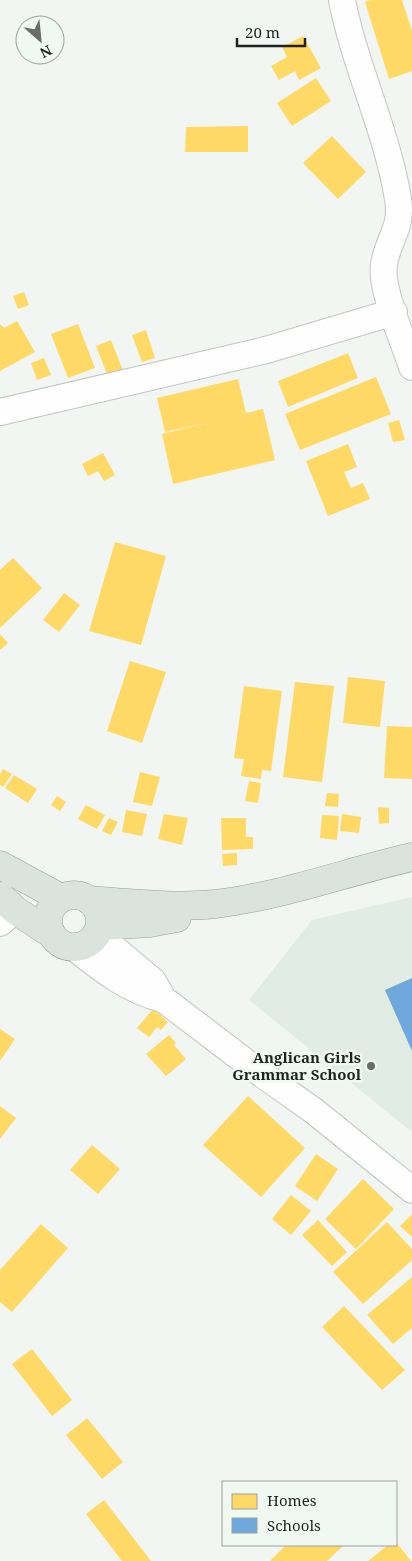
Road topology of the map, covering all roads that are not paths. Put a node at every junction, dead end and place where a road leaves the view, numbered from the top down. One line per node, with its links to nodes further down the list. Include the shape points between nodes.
1 (342, 0): 2 (street, via 381,130 398,199)
2 (402, 237): 3 (street, via 384,263 383,281)
3 (394, 312): 4 (street); 5 (street, via 266,350)
4 (412, 367)
5 (0, 412)
6 (412, 856): 10 (main road, via 270,895)
7 (0, 865): 8 (main road)
8 (61, 898): 9 (main road, via 80,896); 13 (main road, via 48,914)
9 (89, 900): 10 (main road); 12 (main road, via 100,916)
10 (214, 904): 12 (main road, via 184,916)
11 (5, 910): 13 (main road)
12 (99, 930): 14 (main road, via 86,945); 15 (street, via 153,981)
13 (50, 933): 14 (main road, via 60,944)
14 (75, 948): 15 (street, via 144,995)
15 (163, 999): 16 (street, via 314,1111)
16 (412, 1190)

